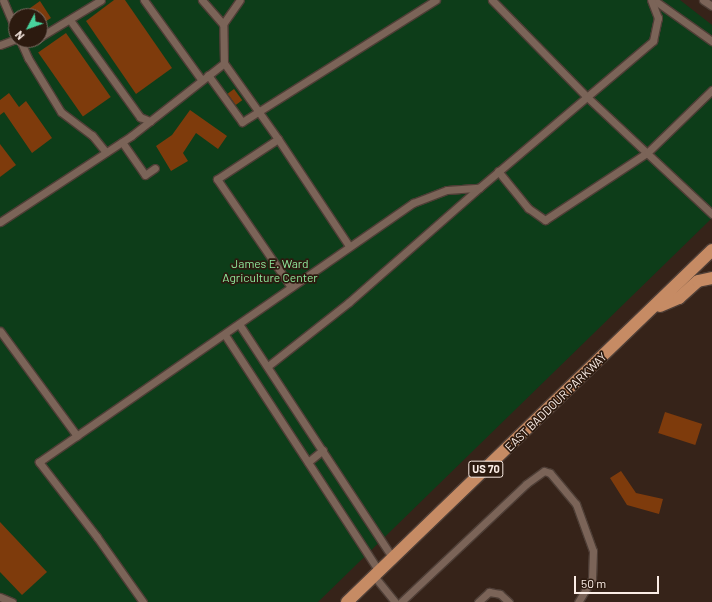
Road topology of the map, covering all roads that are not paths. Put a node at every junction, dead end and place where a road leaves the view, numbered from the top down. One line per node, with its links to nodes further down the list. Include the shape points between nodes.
1 (3, 0): 12 (lane)
2 (101, 0): 13 (lane)
3 (144, 0): 19 (lane)
4 (202, 0): 14 (lane)
5 (436, 0): 22 (lane)
6 (492, 0): 21 (lane)
7 (651, 0): 21 (lane, via 658,18 653,41 632,61)
8 (654, 0): 16 (lane)
9 (703, 0): 11 (lane)
10 (240, 1): 14 (lane)
11 (712, 6)
12 (8, 12)
13 (70, 20): 15 (lane); 23 (lane, via 140,117)
14 (223, 24): 18 (lane)
15 (48, 32)
16 (712, 41)
17 (24, 48): 26 (lane, via 61,112 92,135)
18 (224, 63): 19 (lane); 22 (lane)
19 (204, 77): 22 (lane, via 242,122); 23 (lane)
20 (712, 90): 27 (lane)
21 (586, 96): 27 (lane); 29 (lane)
22 (260, 111): 24 (lane)
23 (150, 121): 25 (lane)
24 (278, 139): 33 (lane); 36 (lane, via 217,179)
25 (122, 142): 26 (lane); 28 (lane, via 145,175)
26 (106, 152): 32 (lane)
27 (648, 152): 29 (lane, via 545,220 528,208); 31 (lane)
28 (155, 168)
29 (498, 171): 30 (lane)
30 (479, 188): 33 (lane, via 447,190 413,203); 41 (lane, via 349,302)
31 (712, 214)
32 (0, 222)
33 (349, 246): 36 (lane)
34 (712, 250): 37 (main road, EAST BADDOUR PARKWAY / US 70)
35 (712, 278): 37 (main road, via 698,281 679,298)
36 (291, 287): 38 (lane)
37 (653, 309): 45 (main road, EAST BADDOUR PARKWAY / US 70)
38 (239, 324): 40 (lane); 41 (lane)
39 (0, 331): 42 (lane)
40 (225, 335): 42 (lane); 44 (lane)
41 (268, 366): 43 (lane)
42 (77, 436): 49 (lane, via 39,462 97,537)
43 (323, 450): 44 (lane); 45 (lane)
44 (308, 462): 46 (lane)
45 (393, 558): 46 (main road, EAST BADDOUR PARKWAY / US 70)
46 (376, 573): 50 (main road, EAST BADDOUR PARKWAY / US 70); 51 (lane)
47 (0, 597): 48 (lane)
48 (12, 602)
49 (142, 602)
50 (346, 602)
51 (395, 602)
52 (401, 602): 55 (lane, via 526,484 544,471 550,473 576,504 593,551 592,579)
53 (478, 602): 54 (lane, via 489,592 494,592)
54 (509, 602)
55 (578, 602)

